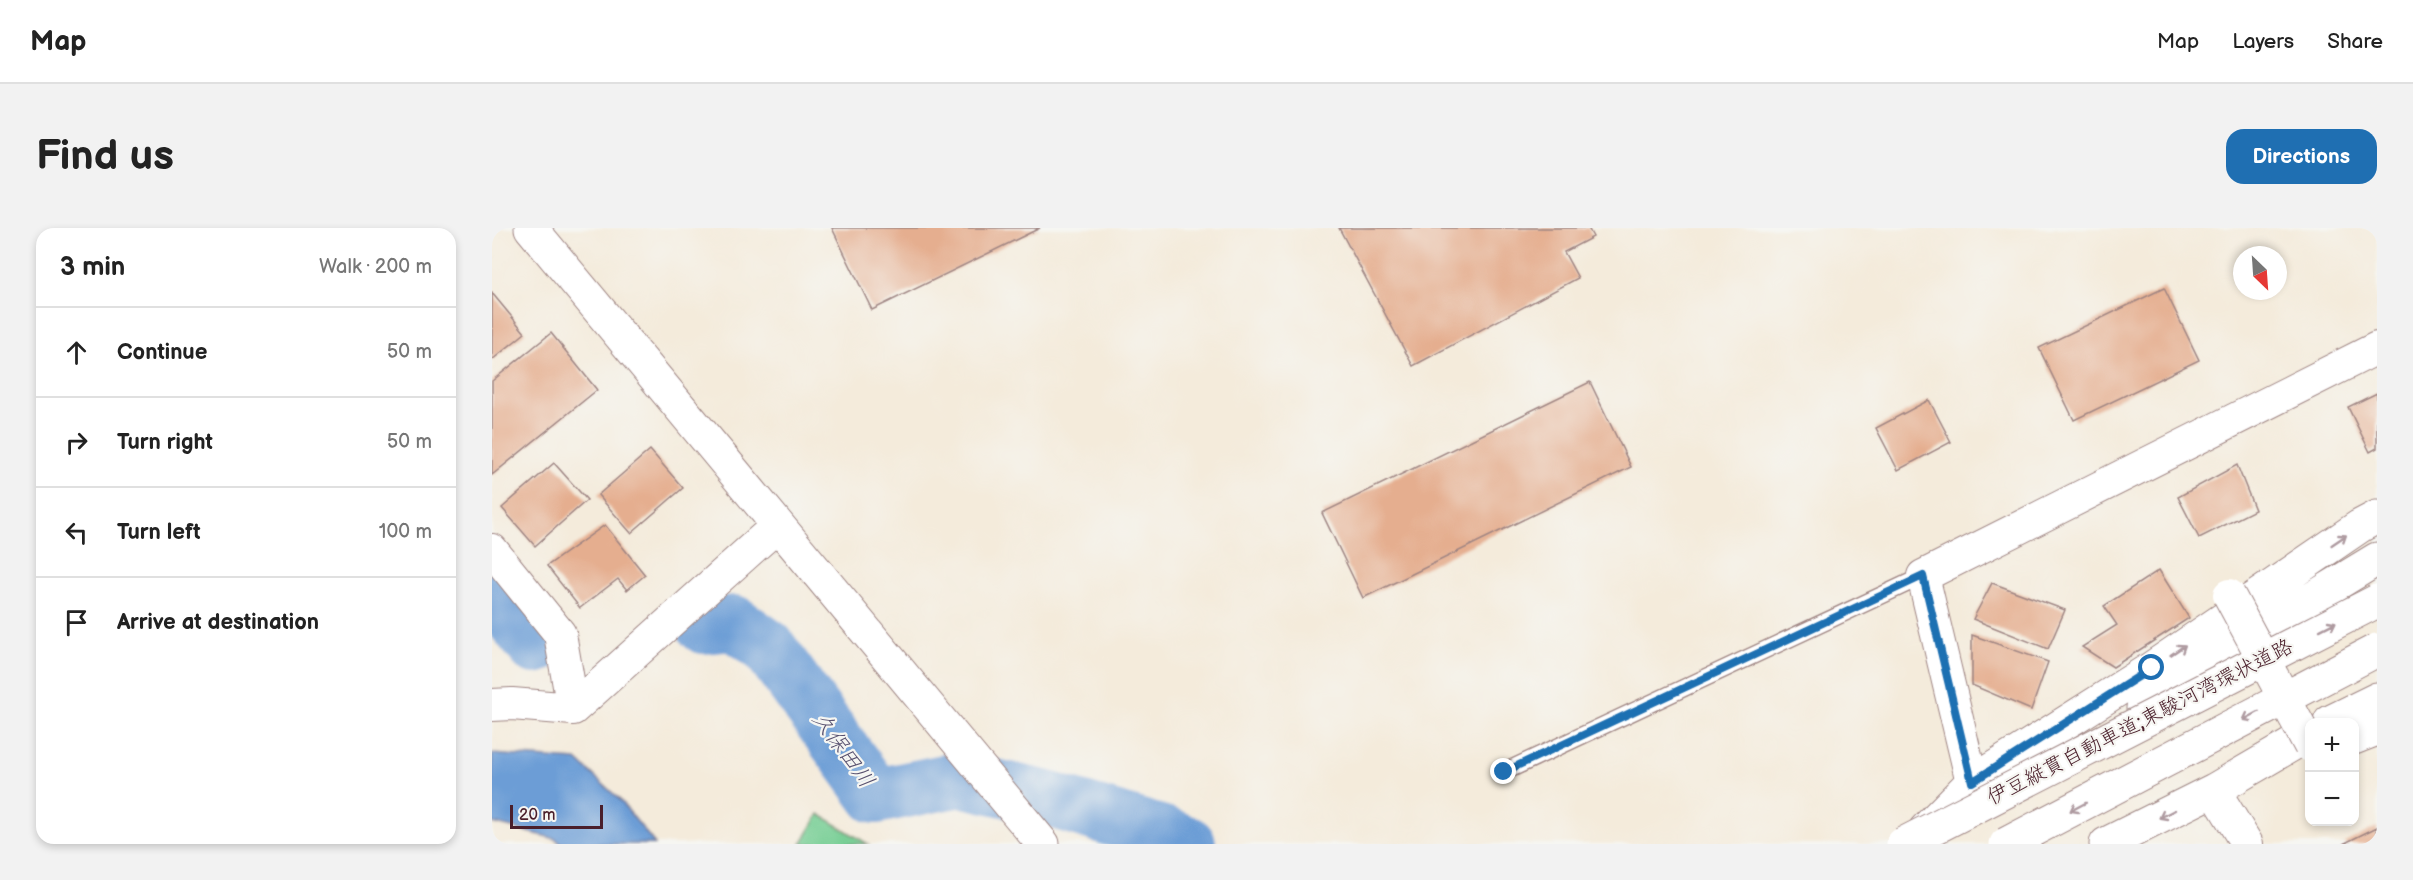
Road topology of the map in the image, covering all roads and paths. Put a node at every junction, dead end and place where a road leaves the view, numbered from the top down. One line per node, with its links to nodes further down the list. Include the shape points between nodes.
1 (531, 228): 4 (main road)
2 (2377, 348): 7 (street)
3 (2377, 517): 21 (main road, one-way to 3, via 2152,668)
4 (777, 526): 13 (street); 23 (main road)
5 (492, 550): 13 (street, via 560,633)
6 (2377, 559): 26 (main road)
7 (1923, 576): 20 (lane); 21 (street)
8 (2229, 595): 17 (street, bridge)
9 (2377, 601): 24 (main road, 伊豆縦貫自動車道;東駿河湾環状道路, one-way to 9, bridge)
10 (2377, 651): 27 (main road, one-way to 27, bridge)
11 (2377, 699): 14 (main road)
12 (492, 705): 13 (street)
13 (573, 710)
14 (2340, 718)
15 (2377, 729): 16 (main road)
16 (2359, 736)
17 (2305, 737)
18 (2305, 737): 22 (main road)
19 (2305, 757): 22 (main road)
20 (1504, 772)
21 (1972, 782): 25 (main road)
22 (2214, 790): 28 (main road, one-way to 28); 29 (street)
23 (1042, 844)
24 (1902, 844)
25 (1912, 844)
26 (1927, 844)
27 (2006, 844)
28 (2106, 844)
29 (2247, 844)

